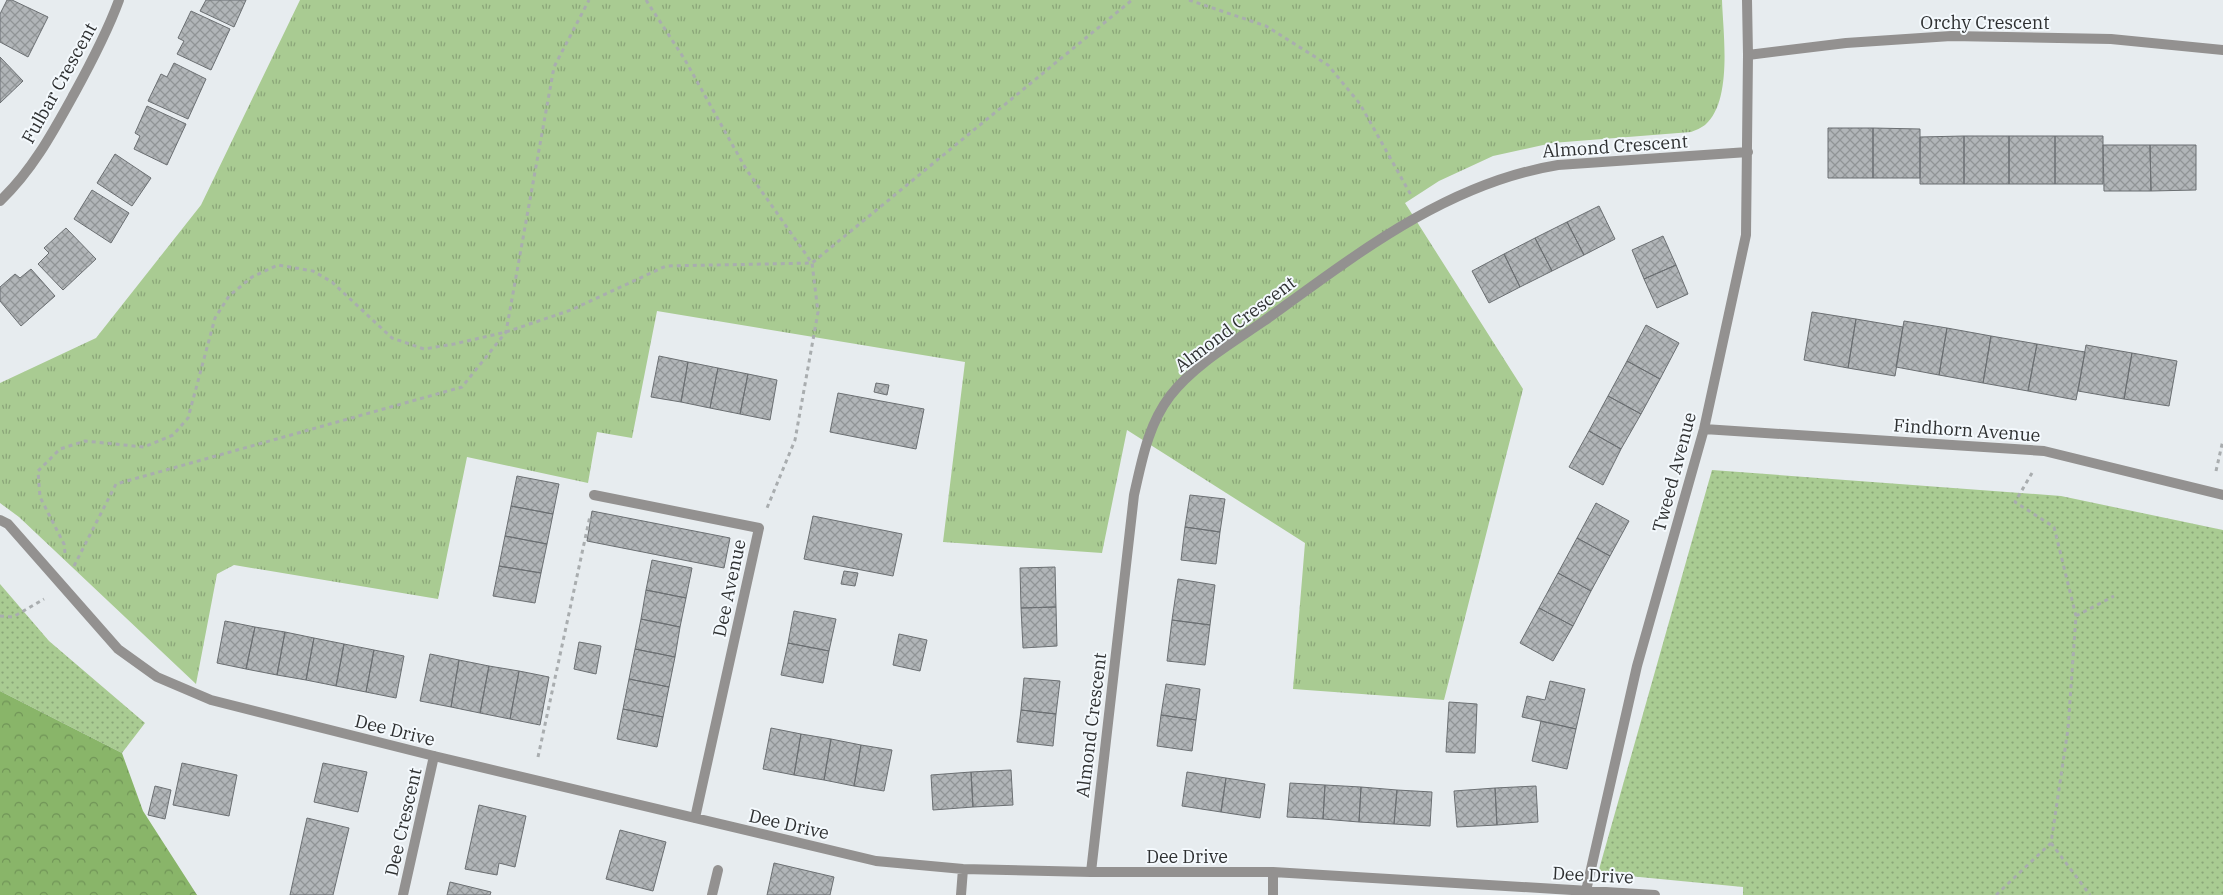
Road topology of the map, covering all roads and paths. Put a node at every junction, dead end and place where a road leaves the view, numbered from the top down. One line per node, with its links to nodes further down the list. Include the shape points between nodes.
1 (120, 0): 10 (street, Fulbar Crescent, via 107,32 48,142)
2 (589, 0): 13 (path, via 554,67)
3 (646, 0): 12 (path, via 685,60 746,169)
4 (1132, 0): 12 (path)
5 (1189, 0): 11 (path, via 1266,26 1328,65 1360,104)
6 (1746, 0): 8 (street, Tweed Avenue)
7 (2223, 50): 8 (street, Orchy Crescent, via 2111,39 1951,36 1846,43)
8 (1748, 55): 9 (street, Tweed Avenue)
9 (1748, 152): 11 (street, Almond Crescent, via 1558,165 1528,170 1465,192); 14 (street, Tweed Avenue, via 1746,235)
10 (0, 202)
11 (1421, 213): 32 (street, Almond Crescent, via 1311,287 1193,373 1170,396 1157,416 1145,448 1134,495)
12 (812, 263): 13 (path, via 666,266 570,310); 22 (path, via 818,312 795,440)
13 (506, 332): 17 (path, via 462,388); 23 (path, via 424,349 392,338 332,282 313,271 278,265 252,277 229,296 215,318 188,418 173,435 144,447 84,441 60,449 38,472 40,497 64,544)
14 (1704, 429): 16 (street, Findhorn Avenue); 34 (street, Tweed Avenue, via 1636,666)
15 (2223, 440): 18 (path)
16 (2044, 451): 18 (street, Findhorn Avenue); 25 (path, via 2015,502 2054,527)
17 (116, 484)
18 (2211, 491): 20 (street, Findhorn Avenue)
19 (594, 495): 22 (street, Dee Avenue); 27 (path)
20 (2223, 495)
21 (0, 520): 26 (street, Dee Drive, via 8,524 118,649 157,677 211,700)
22 (758, 528): 28 (street, Dee Avenue)
23 (65, 560)
24 (2114, 596): 25 (path)
25 (2076, 616): 29 (path, via 2068,729)
26 (434, 756): 27 (street, Dee Drive); 36 (street, Dee Crescent)
27 (534, 779): 28 (street, Dee Drive)
28 (695, 818): 30 (street, Dee Drive, via 876,862)
29 (2051, 843): 41 (path); 42 (path)
30 (964, 869): 32 (street, Dee Drive); 38 (street)
31 (718, 870): 37 (street)
32 (1090, 872): 33 (street, Dee Drive)
33 (1273, 872): 35 (street, Dee Drive); 39 (street)
34 (1586, 891): 35 (street, Dee Drive); 40 (street, Dee Drive)
35 (1568, 893)
36 (403, 895)
37 (712, 895)
38 (961, 895)
39 (1272, 895)
40 (1655, 895)
41 (1996, 895)
42 (2090, 895)

